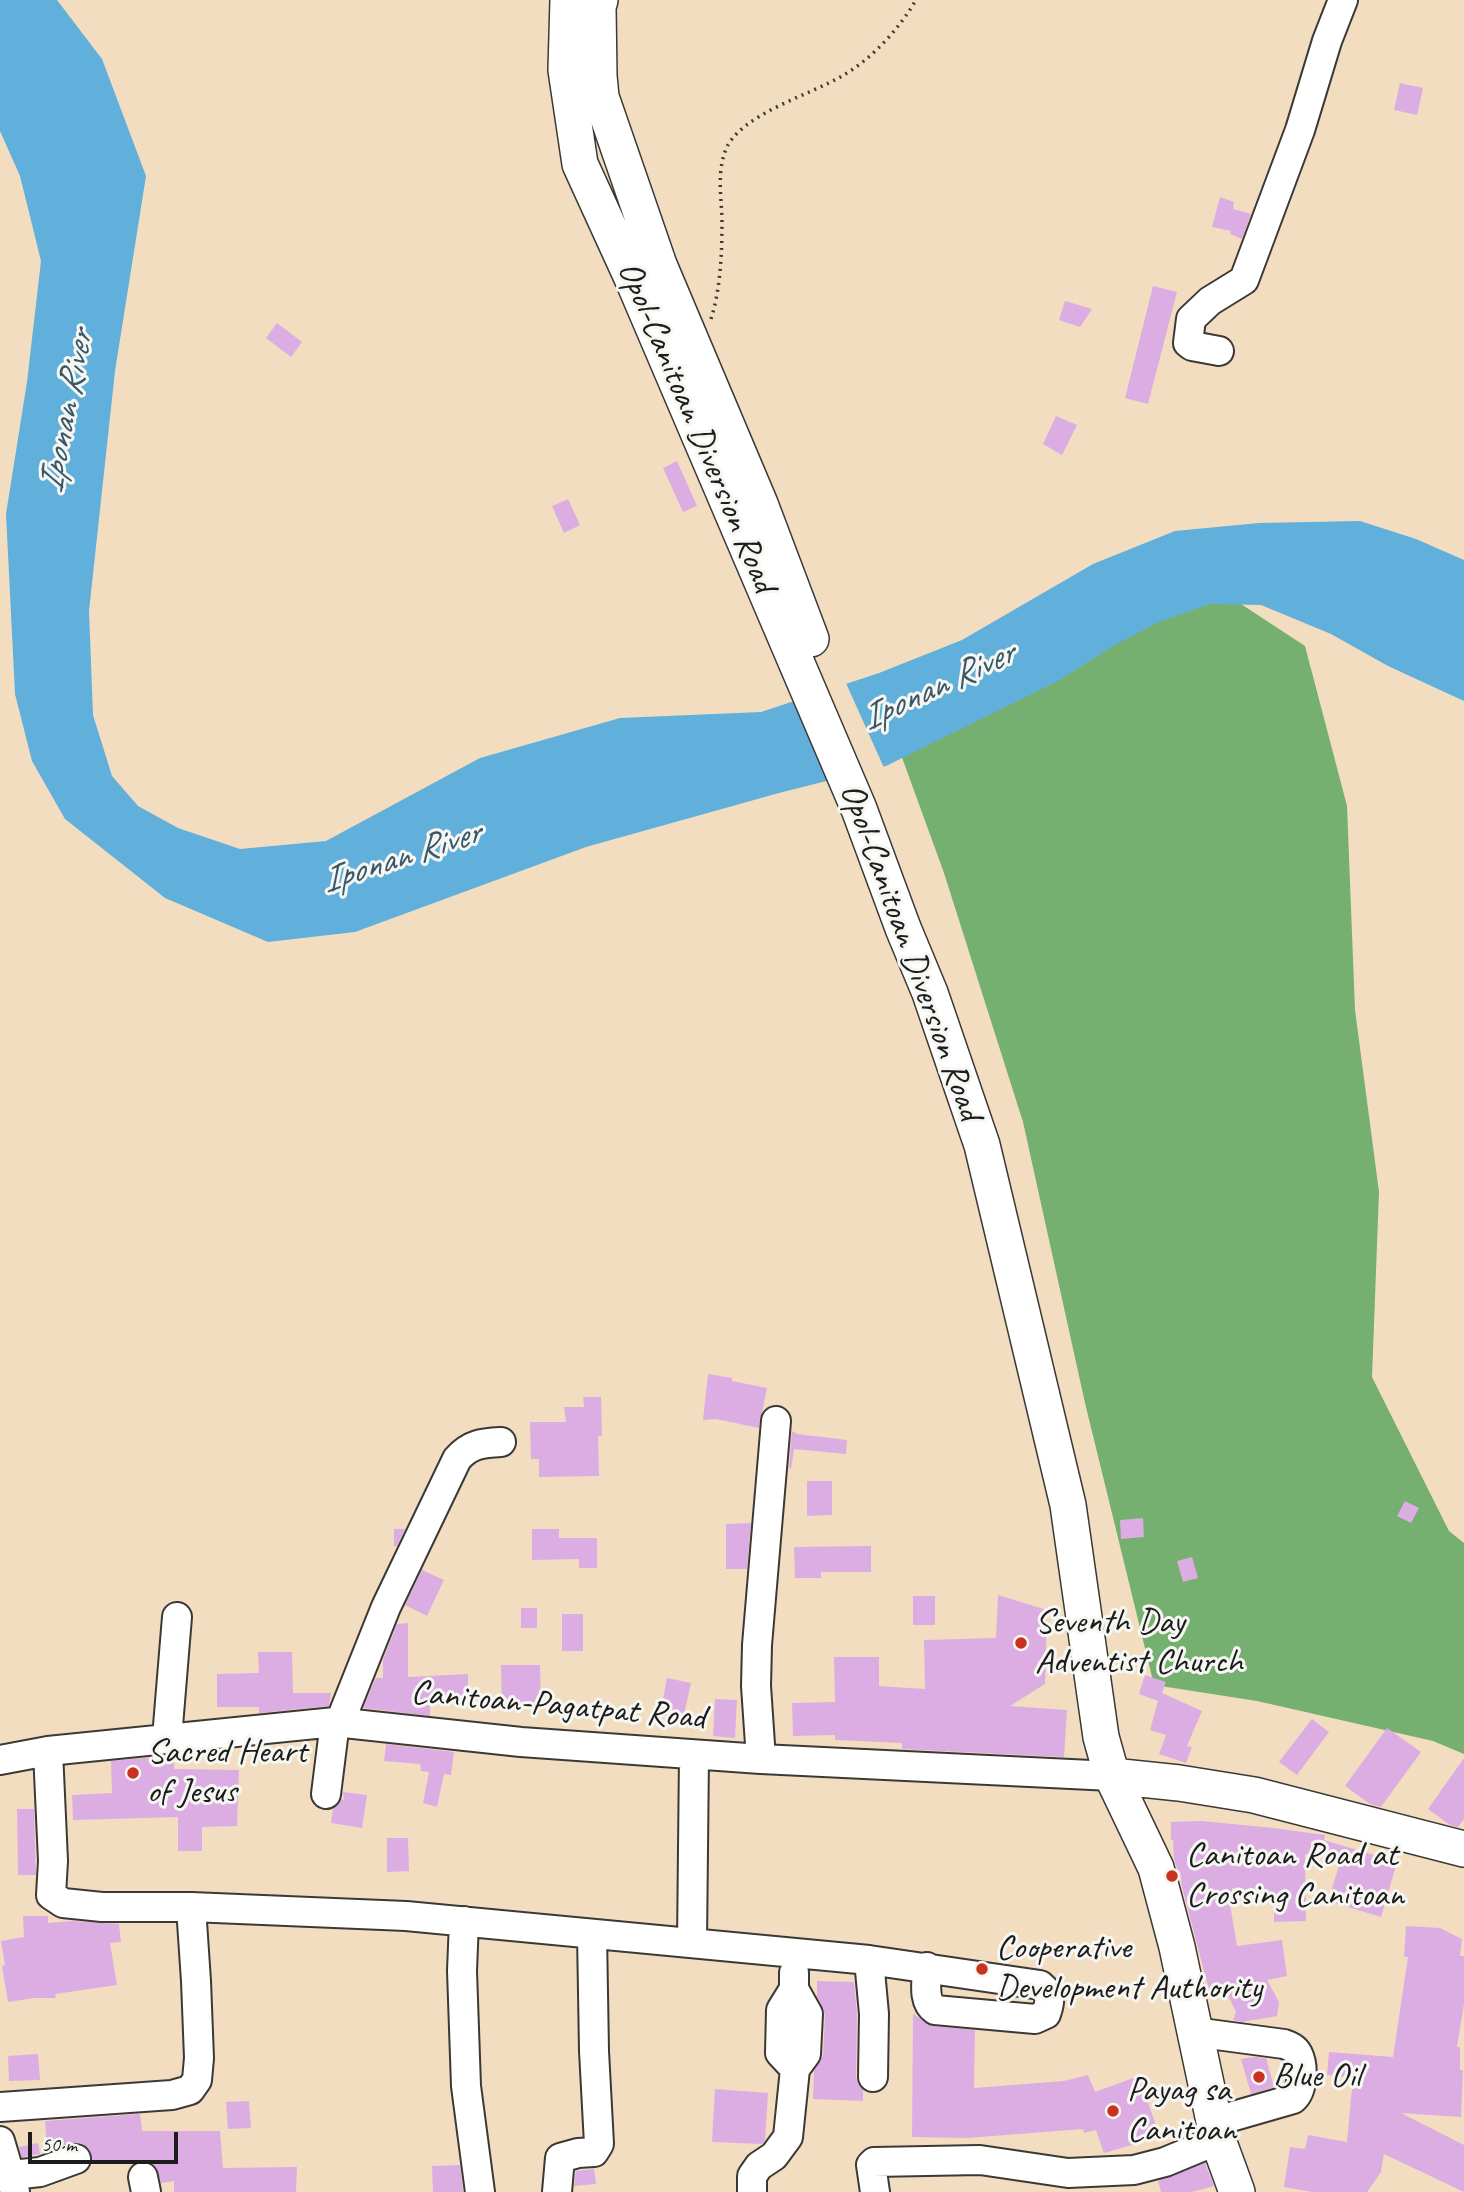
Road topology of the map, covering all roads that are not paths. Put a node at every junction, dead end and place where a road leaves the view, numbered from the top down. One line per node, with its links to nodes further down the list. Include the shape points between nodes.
1 (568, 0): 5 (main road, Opol-Canitoan Diversion Road, via 566,70 580,164)
2 (600, 0): 5 (main road, Opol-Canitoan Diversion Road, via 601,97 655,254 760,504)
3 (1343, 0): 4 (street, via 1244,280 1191,319 1188,343)
4 (1219, 351)
5 (814, 676): 6 (main road, Opol-Canitoan Diversion Road); 6 (main road, Opol-Canitoan Diversion Road, via 837,708)
6 (842, 769): 16 (main road, Opol-Canitoan Diversion Road, via 930,993 982,1145 1068,1505 1101,1737)
7 (776, 1421): 14 (street, via 757,1645)
8 (501, 1442): 10 (street, via 480,1443 457,1459)
9 (177, 1617): 11 (street)
10 (337, 1722): 11 (street, Canitoan-Pagatpat Road); 13 (street, Canitoan-Pagatpat Road); 17 (street)
11 (167, 1738): 12 (street, Canitoan-Pagatpat Road)
12 (48, 1751): 15 (street, Canitoan-Pagatpat Road); 19 (street, via 51,1895 63,1903 102,1907)
13 (694, 1755): 14 (street, Canitoan-Pagatpat Road); 22 (street)
14 (761, 1759): 16 (street, Canitoan-Pagatpat Road)
15 (0, 1760)
16 (1122, 1777): 18 (main road, via 1255,1795); 26 (main road, Opol-Canitoan Diversion Road, via 1156,1868)
17 (326, 1794)
18 (1464, 1849)
19 (191, 1907): 20 (street); 28 (street, via 199,2058 197,2080 190,2090)
20 (464, 1921): 21 (street); 34 (street, via 466,2086)
21 (592, 1934): 22 (street); 35 (street, via 599,2144 594,2152 561,2158)
22 (692, 1943): 23 (street)
23 (794, 1952): 24 (street); 36 (street, via 794,1989 781,2010 780,2053 795,2069 788,2137 774,2156 758,2166 752,2176)
24 (869, 1960): 25 (street); 27 (street)
25 (927, 1967)
26 (1194, 2032): 29 (main road, Opol-Canitoan Diversion Road); 29 (street, via 1284,2044 1299,2055 1299,2094)
27 (873, 2077)
28 (0, 2107)
29 (1215, 2131): 32 (street, via 1165,2162); 38 (main road, Opol-Canitoan Diversion Road)
30 (0, 2141): 33 (street)
31 (76, 2158): 33 (street)
32 (1069, 2183): 37 (street, via 980,2160 874,2162)
33 (13, 2184)
34 (480, 2192)
35 (557, 2192)
36 (752, 2192)
37 (875, 2192)
38 (1237, 2192)

